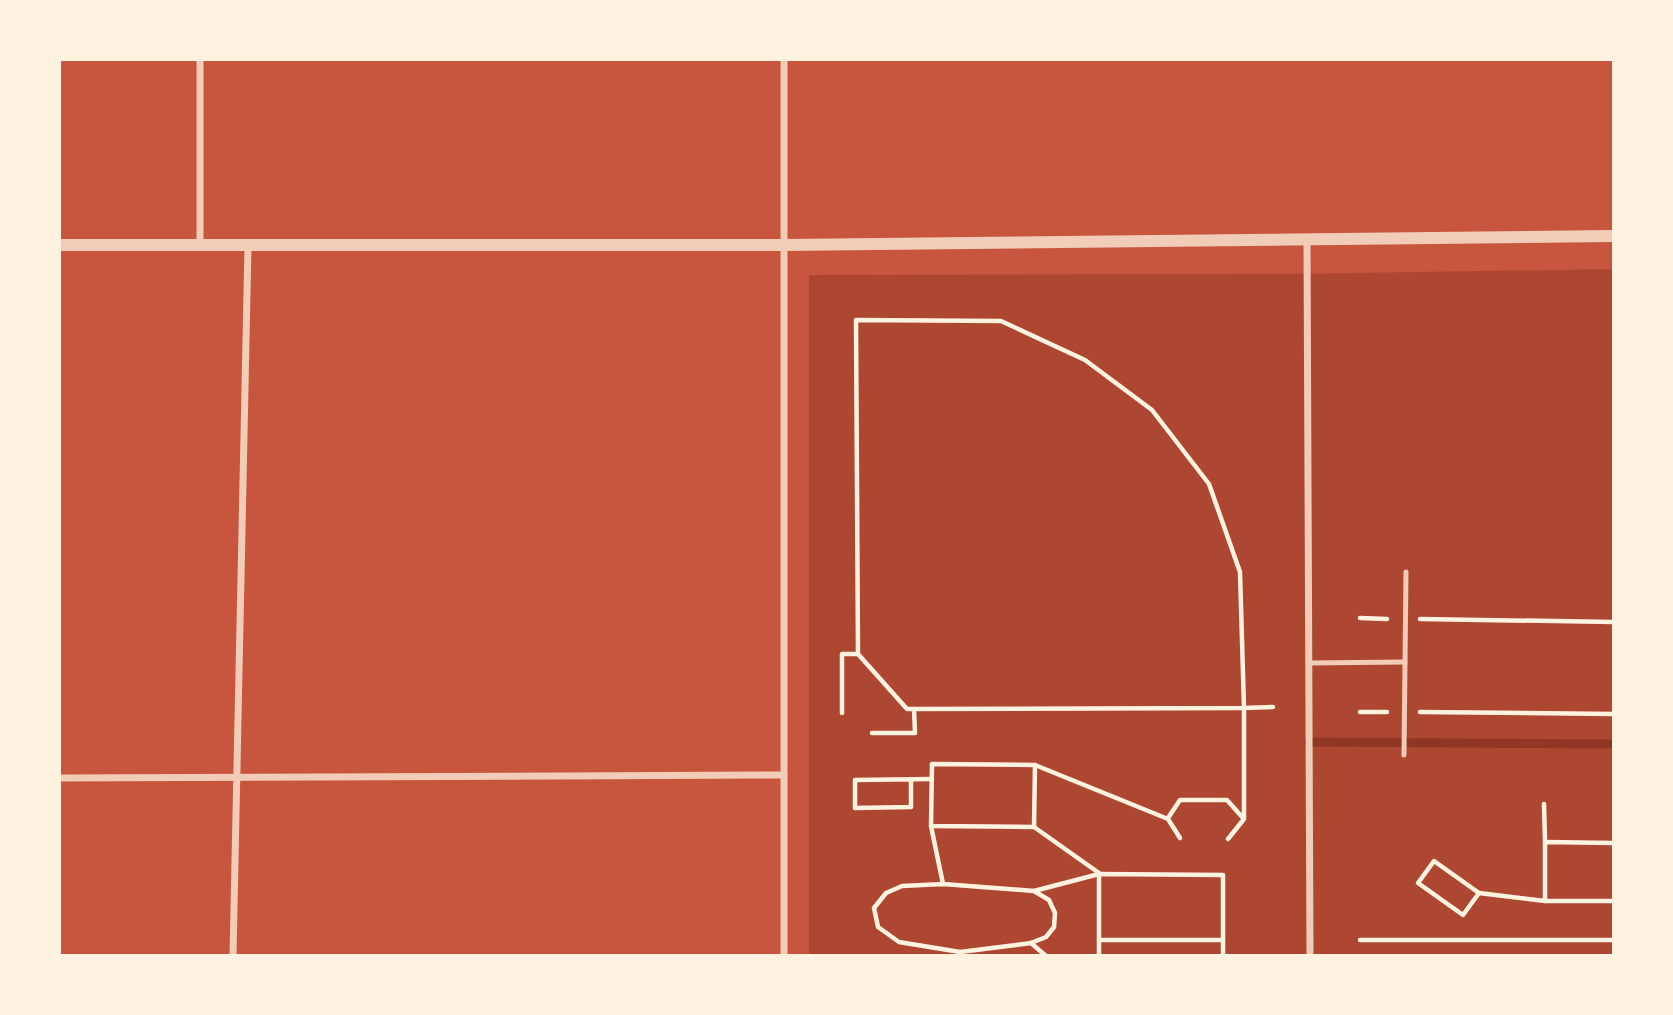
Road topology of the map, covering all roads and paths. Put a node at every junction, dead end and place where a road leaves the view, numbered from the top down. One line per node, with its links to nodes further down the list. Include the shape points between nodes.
1 (200, 60): 7 (street)
2 (784, 60): 5 (street)
3 (1614, 236): 4 (street)
4 (1307, 240): 5 (street); 15 (street)
5 (784, 244): 8 (street); 26 (street)
6 (60, 245): 7 (street)
7 (201, 246): 8 (street)
8 (248, 246): 28 (street)
9 (1406, 572): 11 (lane)
10 (1360, 618): 11 (path)
11 (1406, 619): 12 (path); 14 (lane)
12 (1614, 622)
13 (858, 654): 17 (path, via 856,320 1001,321 1085,360 1152,410 1209,484 1240,572); 18 (path, via 907,709); 21 (path, via 842,654)
14 (1405, 662): 15 (lane); 20 (lane)
15 (1308, 663): 56 (street)
16 (1273, 707): 17 (path)
17 (1244, 708): 18 (path); 33 (path)
18 (914, 709): 23 (path, via 915,733)
19 (1360, 712): 20 (path)
20 (1405, 712): 22 (path); 24 (lane)
21 (842, 713)
22 (1614, 714)
23 (872, 733)
24 (1404, 755)
25 (1035, 765): 29 (path, via 932,764); 32 (path); 35 (path)
26 (784, 775): 28 (street); 52 (street)
27 (60, 778): 28 (street)
28 (237, 779): 51 (street)
29 (932, 779): 30 (path); 34 (path)
30 (911, 780): 30 (path, via 911,807 855,808 855,780)
31 (1544, 804): 38 (path)
32 (1168, 818): 33 (path, via 1180,800 1227,800); 36 (path)
33 (1244, 818): 37 (path)
34 (931, 826): 35 (path); 41 (path)
35 (1034, 827): 40 (path)
36 (1180, 838)
37 (1228, 839)
38 (1545, 842): 39 (path); 44 (path)
39 (1614, 843)
40 (1099, 874): 42 (path); 46 (path); 47 (path, via 1223,874)
41 (943, 884): 42 (path); 50 (path, via 902,886 886,893 874,908 878,927 899,942 960,952)
42 (1034, 891): 50 (path, via 1049,900 1055,913 1054,928)
43 (1479, 893): 43 (path, via 1434,861 1418,883 1463,915); 44 (path)
44 (1545, 901): 45 (path)
45 (1614, 901)
46 (1099, 940): 47 (path); 54 (path)
47 (1223, 940): 55 (path)
48 (1360, 940): 49 (path)
49 (1614, 940)
50 (1031, 943): 53 (path)
51 (233, 956)
52 (784, 956)
53 (1046, 956)
54 (1099, 956)
55 (1223, 956)
56 (1310, 956)

